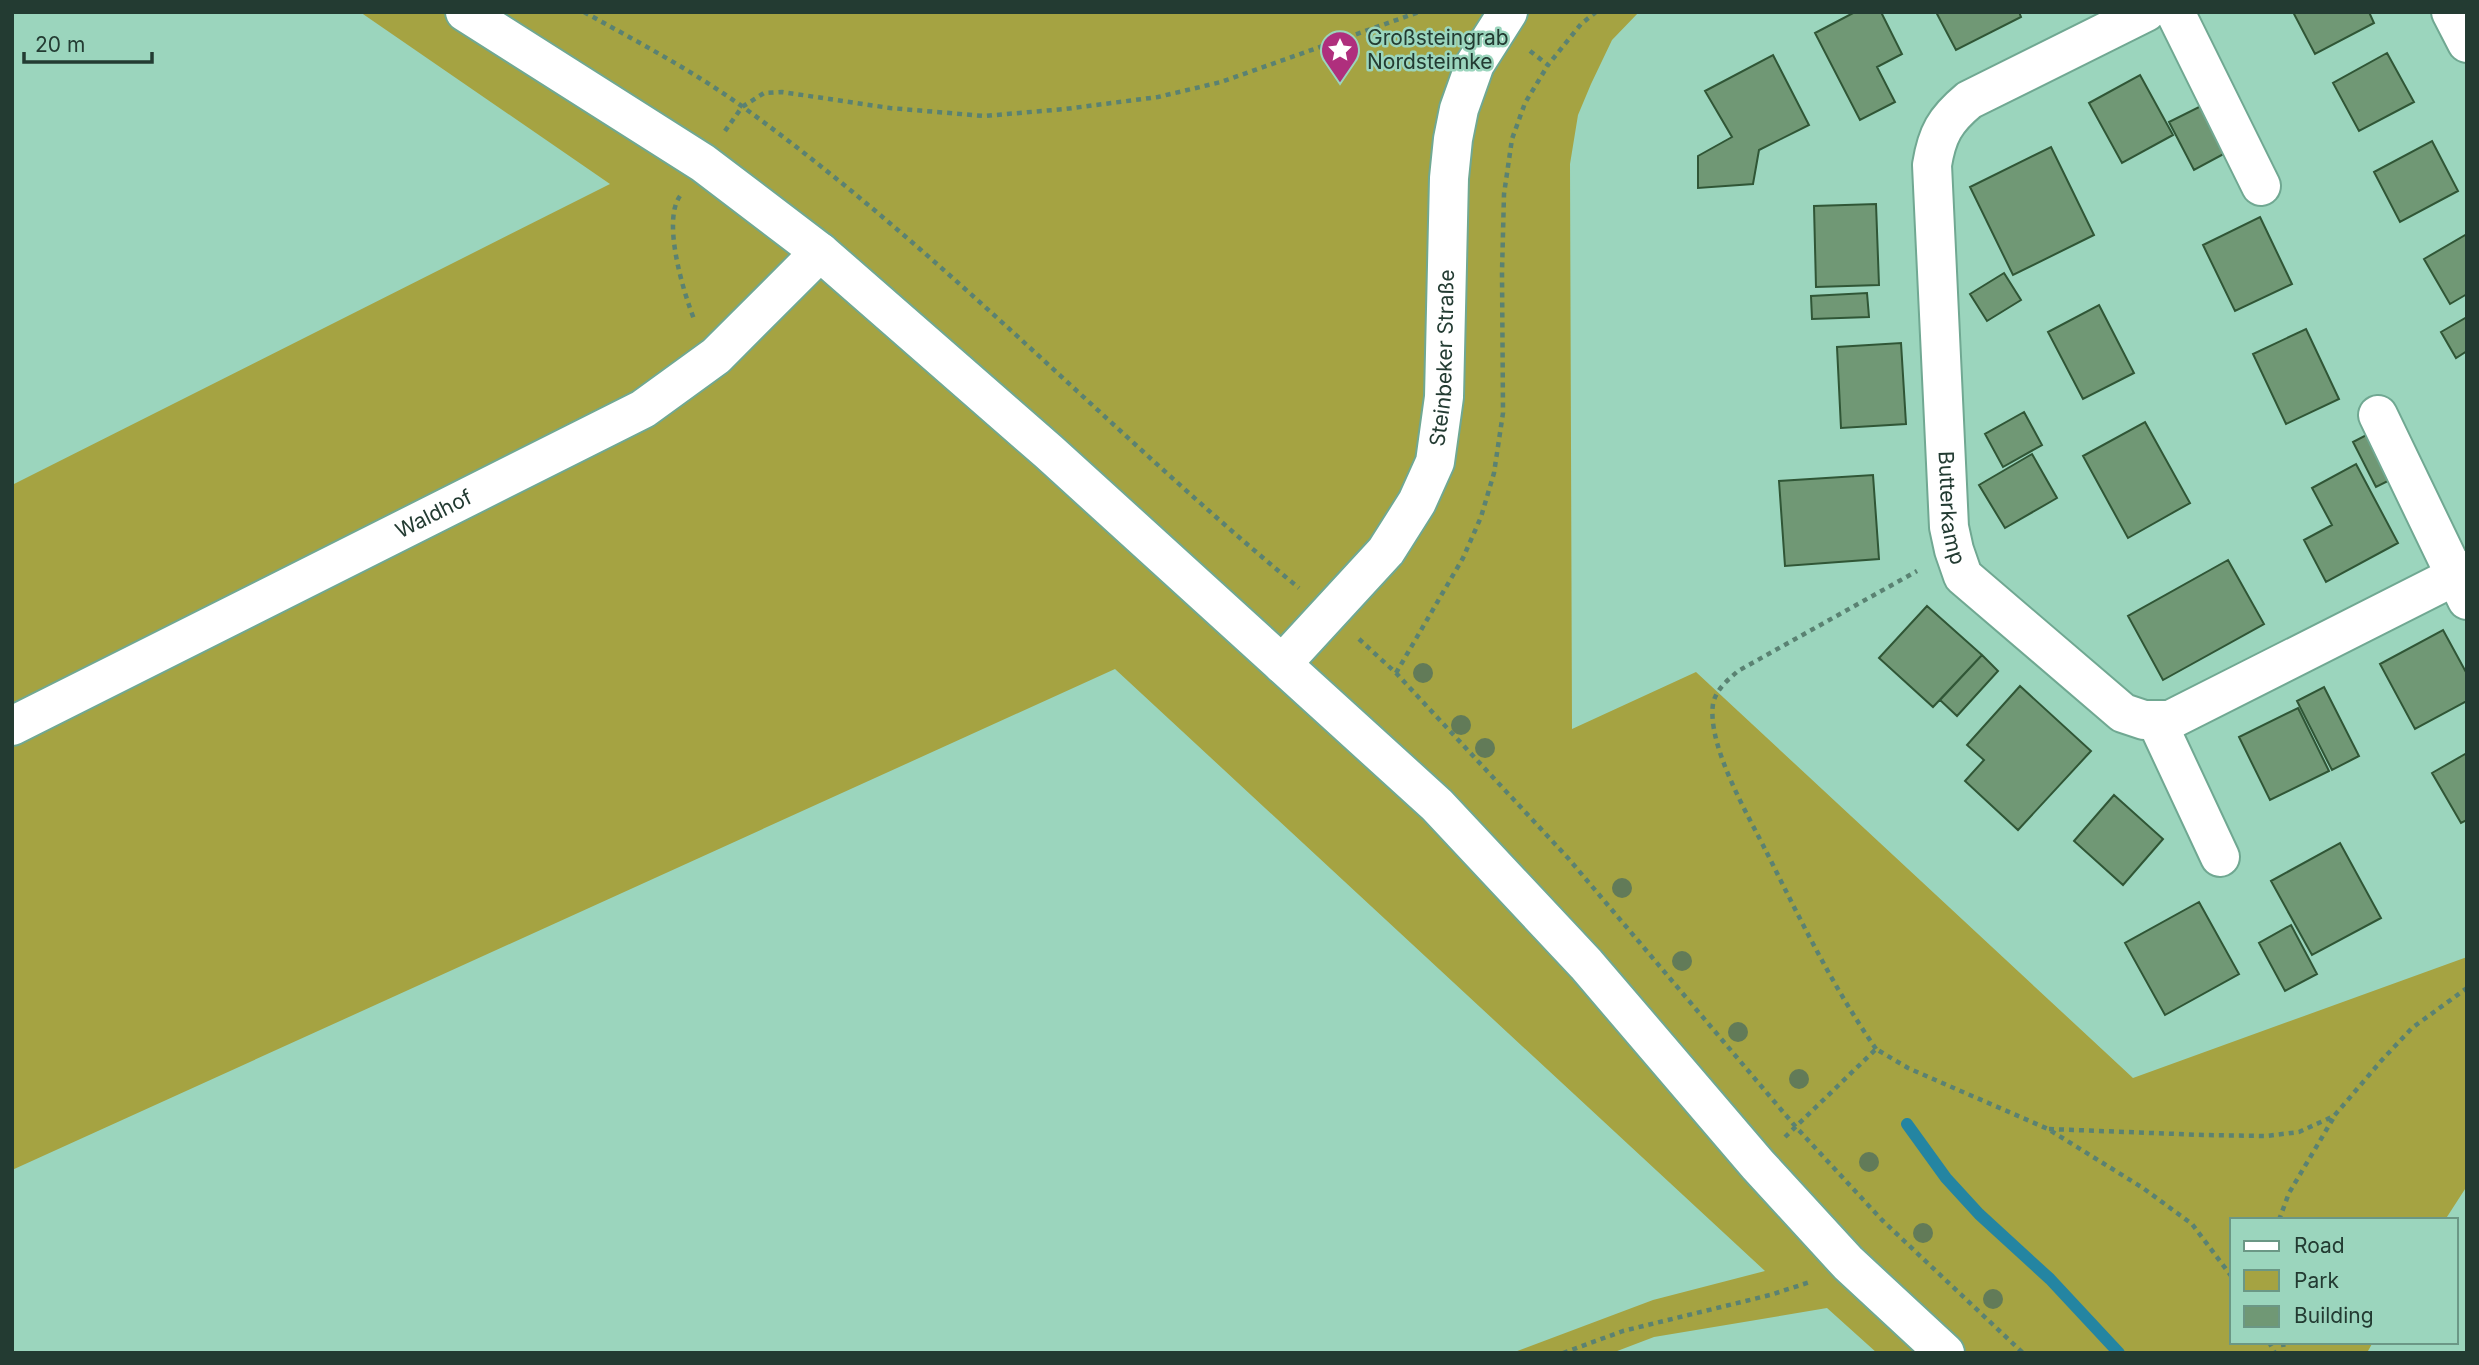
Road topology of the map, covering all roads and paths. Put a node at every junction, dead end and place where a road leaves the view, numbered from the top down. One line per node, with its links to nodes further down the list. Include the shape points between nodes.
1 (465, 12): 10 (street)
2 (584, 12): 9 (path)
3 (1419, 12): 9 (path, via 1221,82 1158,97 984,116 782,92 764,93)
4 (1508, 12): 17 (street, Steinbeker Straße, via 1475,64 1453,139 1444,397 1435,462 1417,502 1386,551)
5 (2146, 12): 15 (street, Butterkamp, via 1969,100 1950,116 1936,141 1933,178 1949,527)
6 (2175, 12): 11 (street)
7 (2451, 12): 8 (street)
8 (2467, 43)
9 (742, 107): 10 (path)
10 (703, 163): 12 (street); 13 (path, via 675,203 673,231 686,299)
11 (2261, 186)
12 (820, 252): 13 (street, Waldhof); 17 (street)
13 (716, 356): 19 (street, Waldhof, via 643,409)
14 (2378, 415): 16 (street)
15 (1954, 550): 18 (street, Butterkamp, via 1963,576 2123,713); 22 (path, via 1738,671 1722,684 1713,702 1713,728 1742,803 1817,953)
16 (2463, 582): 18 (street, Butterkamp, via 2170,720)
17 (1282, 664): 25 (street, via 1437,805 1522,893)
18 (2156, 720): 20 (street)
19 (12, 726)
20 (2220, 857)
21 (2467, 988): 23 (path, via 2412,1028)
22 (1876, 1049): 24 (path); 25 (path)
23 (2334, 1116): 24 (path, via 2299,1132 2266,1136); 26 (path, via 2289,1192)
24 (2048, 1129): 28 (path, via 2192,1224)
25 (1758, 1165): 27 (street)
26 (2281, 1218)
27 (1848, 1263): 29 (path, via 1808,1283 1623,1331); 30 (street)
28 (2230, 1275)
29 (1563, 1353)
30 (1945, 1353)

